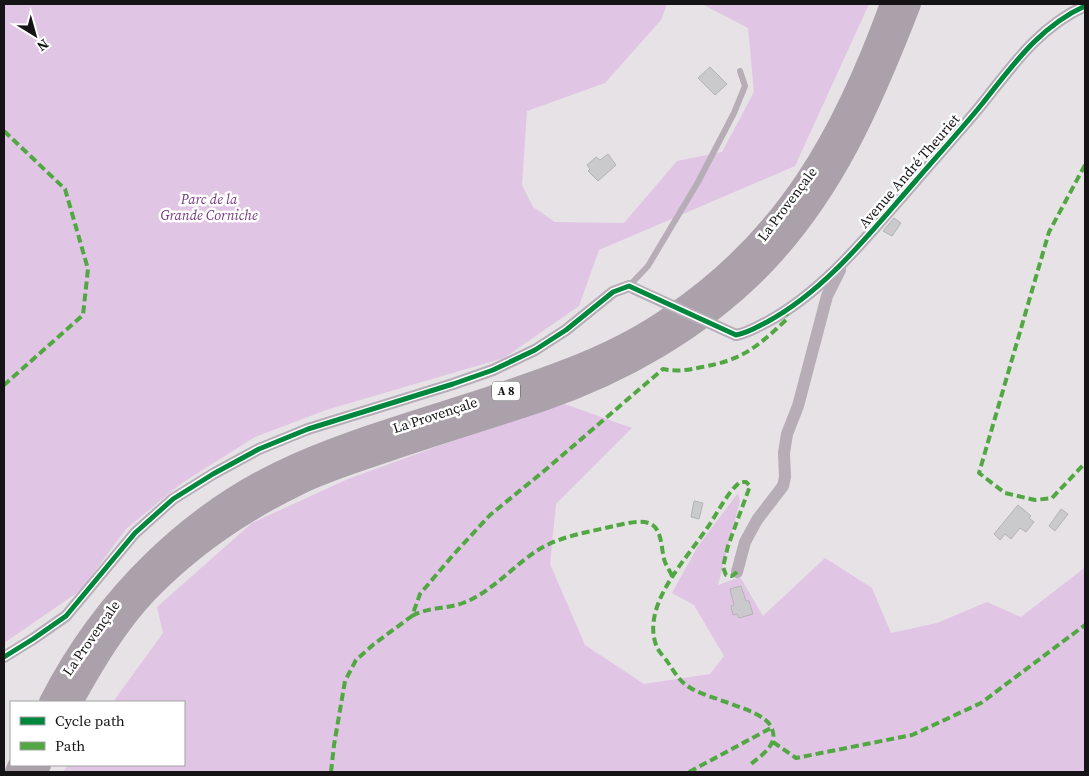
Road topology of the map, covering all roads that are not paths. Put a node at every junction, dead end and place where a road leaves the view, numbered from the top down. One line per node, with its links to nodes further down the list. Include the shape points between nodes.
1 (891, 4): 9 (highway, La Provençale / A 8, via 853,98 809,177 758,243 698,298 668,319 587,363 364,438 296,465 248,490 173,543 122,594 75,657)
2 (910, 4): 10 (highway, La Provençale / A 8, via 860,125 827,183 787,237 717,306 635,360 594,380 301,483 251,511 211,536 145,595 116,631)
3 (1085, 6): 5 (street, Avenue André Theuriet, via 1069,13 1038,36)
4 (740, 71): 6 (lane, via 745,86 734,113 698,182)
5 (843, 263): 6 (street, Avenue André Theuriet, bridge, via 787,311 736,335); 7 (street, via 827,296 798,406 787,434 783,486 745,542)
6 (632, 287): 8 (street, via 613,292 535,350 492,370 308,429 259,449 213,474 174,499 135,533 66,616)
7 (737, 572)
8 (4, 656)
9 (51, 701)
10 (73, 701)

